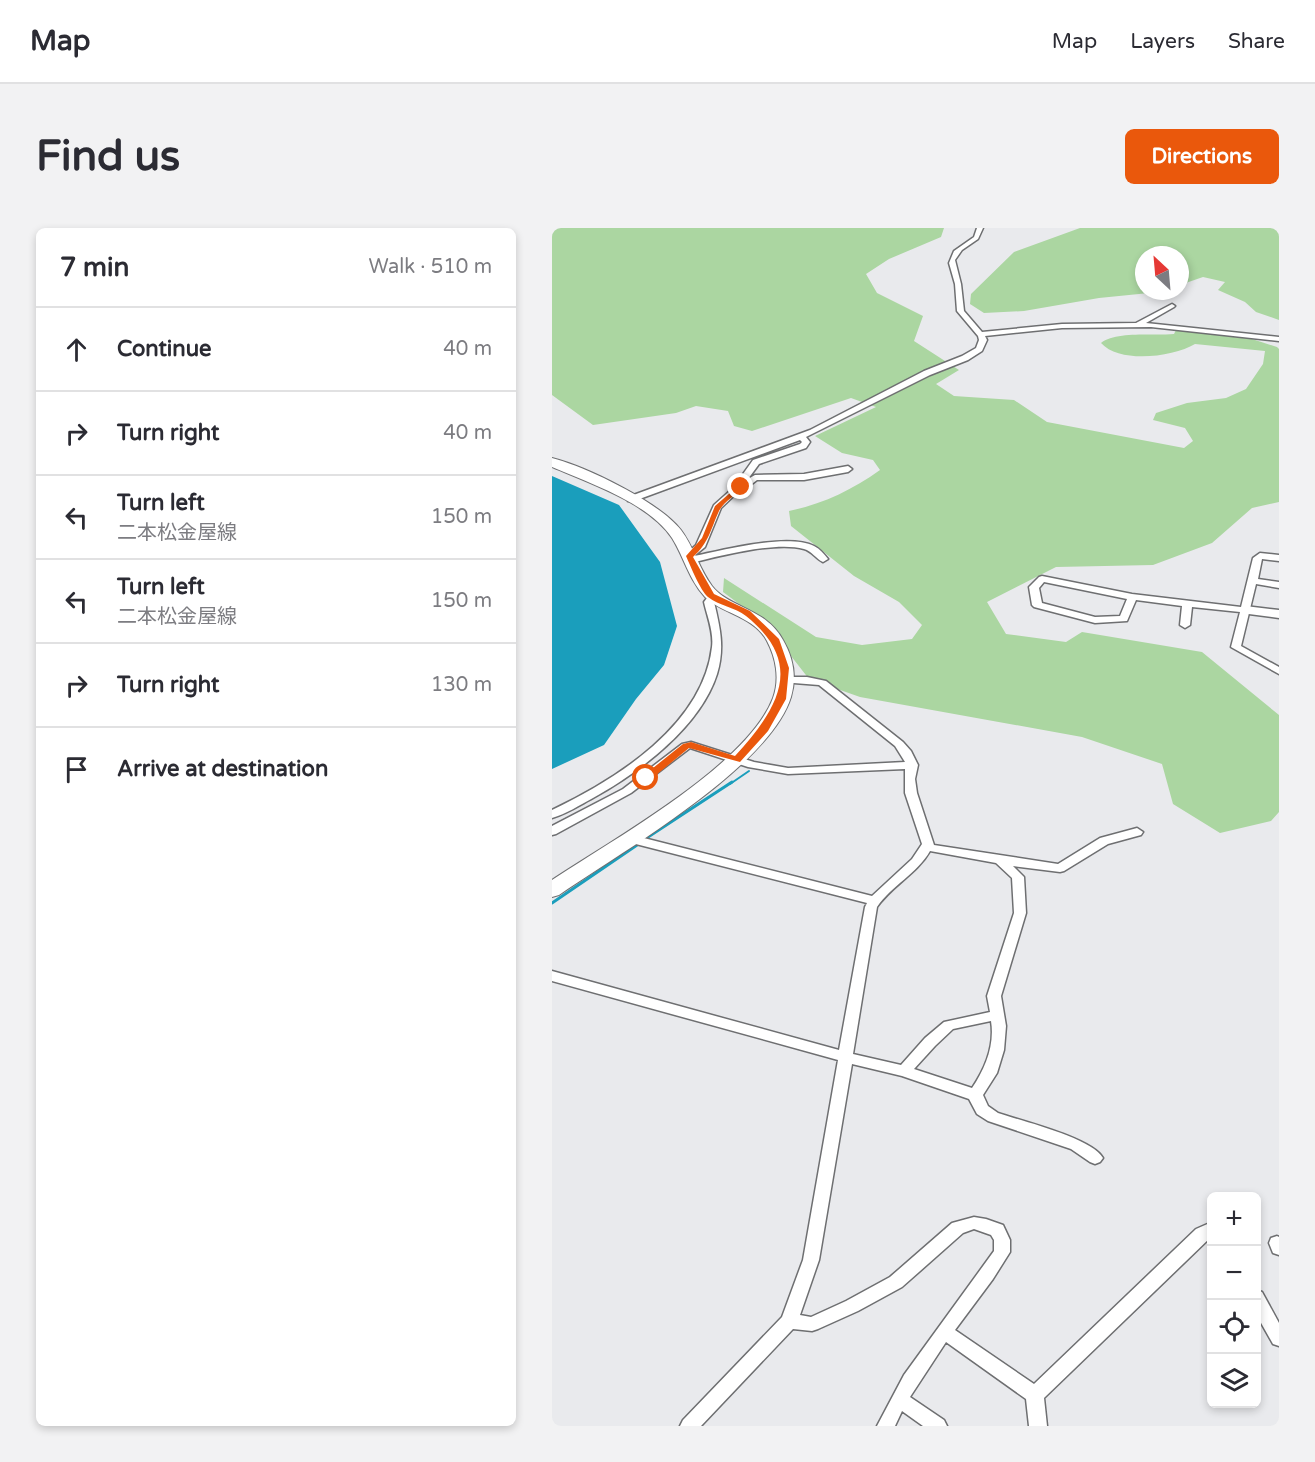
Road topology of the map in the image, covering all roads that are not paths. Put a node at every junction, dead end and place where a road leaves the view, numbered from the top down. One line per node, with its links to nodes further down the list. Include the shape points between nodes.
1 (980, 228): 4 (street, via 977,238 955,253 951,262 958,285 959,311)
2 (1172, 306): 3 (street)
3 (1138, 325): 4 (street, via 1062,326); 5 (street)
4 (981, 334): 6 (street, via 981,345 975,352)
5 (1279, 339)
6 (802, 436): 9 (street, via 806,442 803,446 756,462); 10 (street)
7 (552, 462): 10 (main road)
8 (848, 469): 9 (street, via 804,477 755,478)
9 (738, 488): 11 (street, via 717,507 705,538)
10 (631, 499): 11 (main road, via 670,526)
11 (690, 558): 13 (street, via 795,545 810,547); 16 (main road)
12 (1279, 558): 14 (street, via 1260,556)
13 (823, 559)
14 (1253, 581): 15 (street); 19 (street)
15 (1279, 585)
16 (713, 596): 23 (main road, via 747,613 776,640); 26 (street, via 709,602 717,647 703,693 685,719 632,767)
17 (1132, 597): 17 (street, via 1124,619 1095,620 1037,605 1034,587 1042,579); 18 (street)
18 (1187, 603): 19 (street); 21 (street)
19 (1245, 610): 20 (street); 22 (street, via 1236,647)
20 (1279, 614)
21 (1185, 625)
22 (1279, 671)
23 (785, 680): 24 (main road, via 781,699 764,730); 25 (street, via 822,683 899,744 910,755)
24 (737, 760): 25 (street, via 764,768 803,771); 27 (street, via 686,746 627,791); 29 (main road)
25 (912, 765): 30 (street, via 910,790 924,827)
26 (552, 814)
27 (552, 831)
28 (1137, 832): 31 (street, via 1104,841 1060,868)
29 (636, 840): 32 (main road); 33 (street)
30 (926, 847): 31 (street); 33 (street, via 920,860 884,888)
31 (1000, 860): 35 (street, via 1018,877 1020,913 994,996)
32 (552, 890)
33 (874, 901): 36 (street)
34 (552, 976): 36 (street)
35 (996, 1015): 37 (street, via 949,1025); 38 (street, via 997,1050 990,1073)
36 (845, 1057): 37 (street); 42 (street, via 811,1260)
37 (904, 1071): 38 (street)
38 (975, 1095): 39 (street, via 982,1110 993,1117 1076,1145)
39 (1095, 1158)
40 (1207, 1229): 45 (street)
41 (1259, 1300): 43 (street)
42 (789, 1322): 44 (street, via 813,1324 852,1306 896,1282 958,1228 974,1223 986,1225 997,1230 1002,1252); 47 (street)
43 (1277, 1330)
44 (945, 1332): 45 (street); 46 (street)
45 (1035, 1395): 50 (street)
46 (899, 1399): 48 (street); 49 (street)
47 (689, 1426)
48 (886, 1426)
49 (938, 1426)
50 (1038, 1426)

